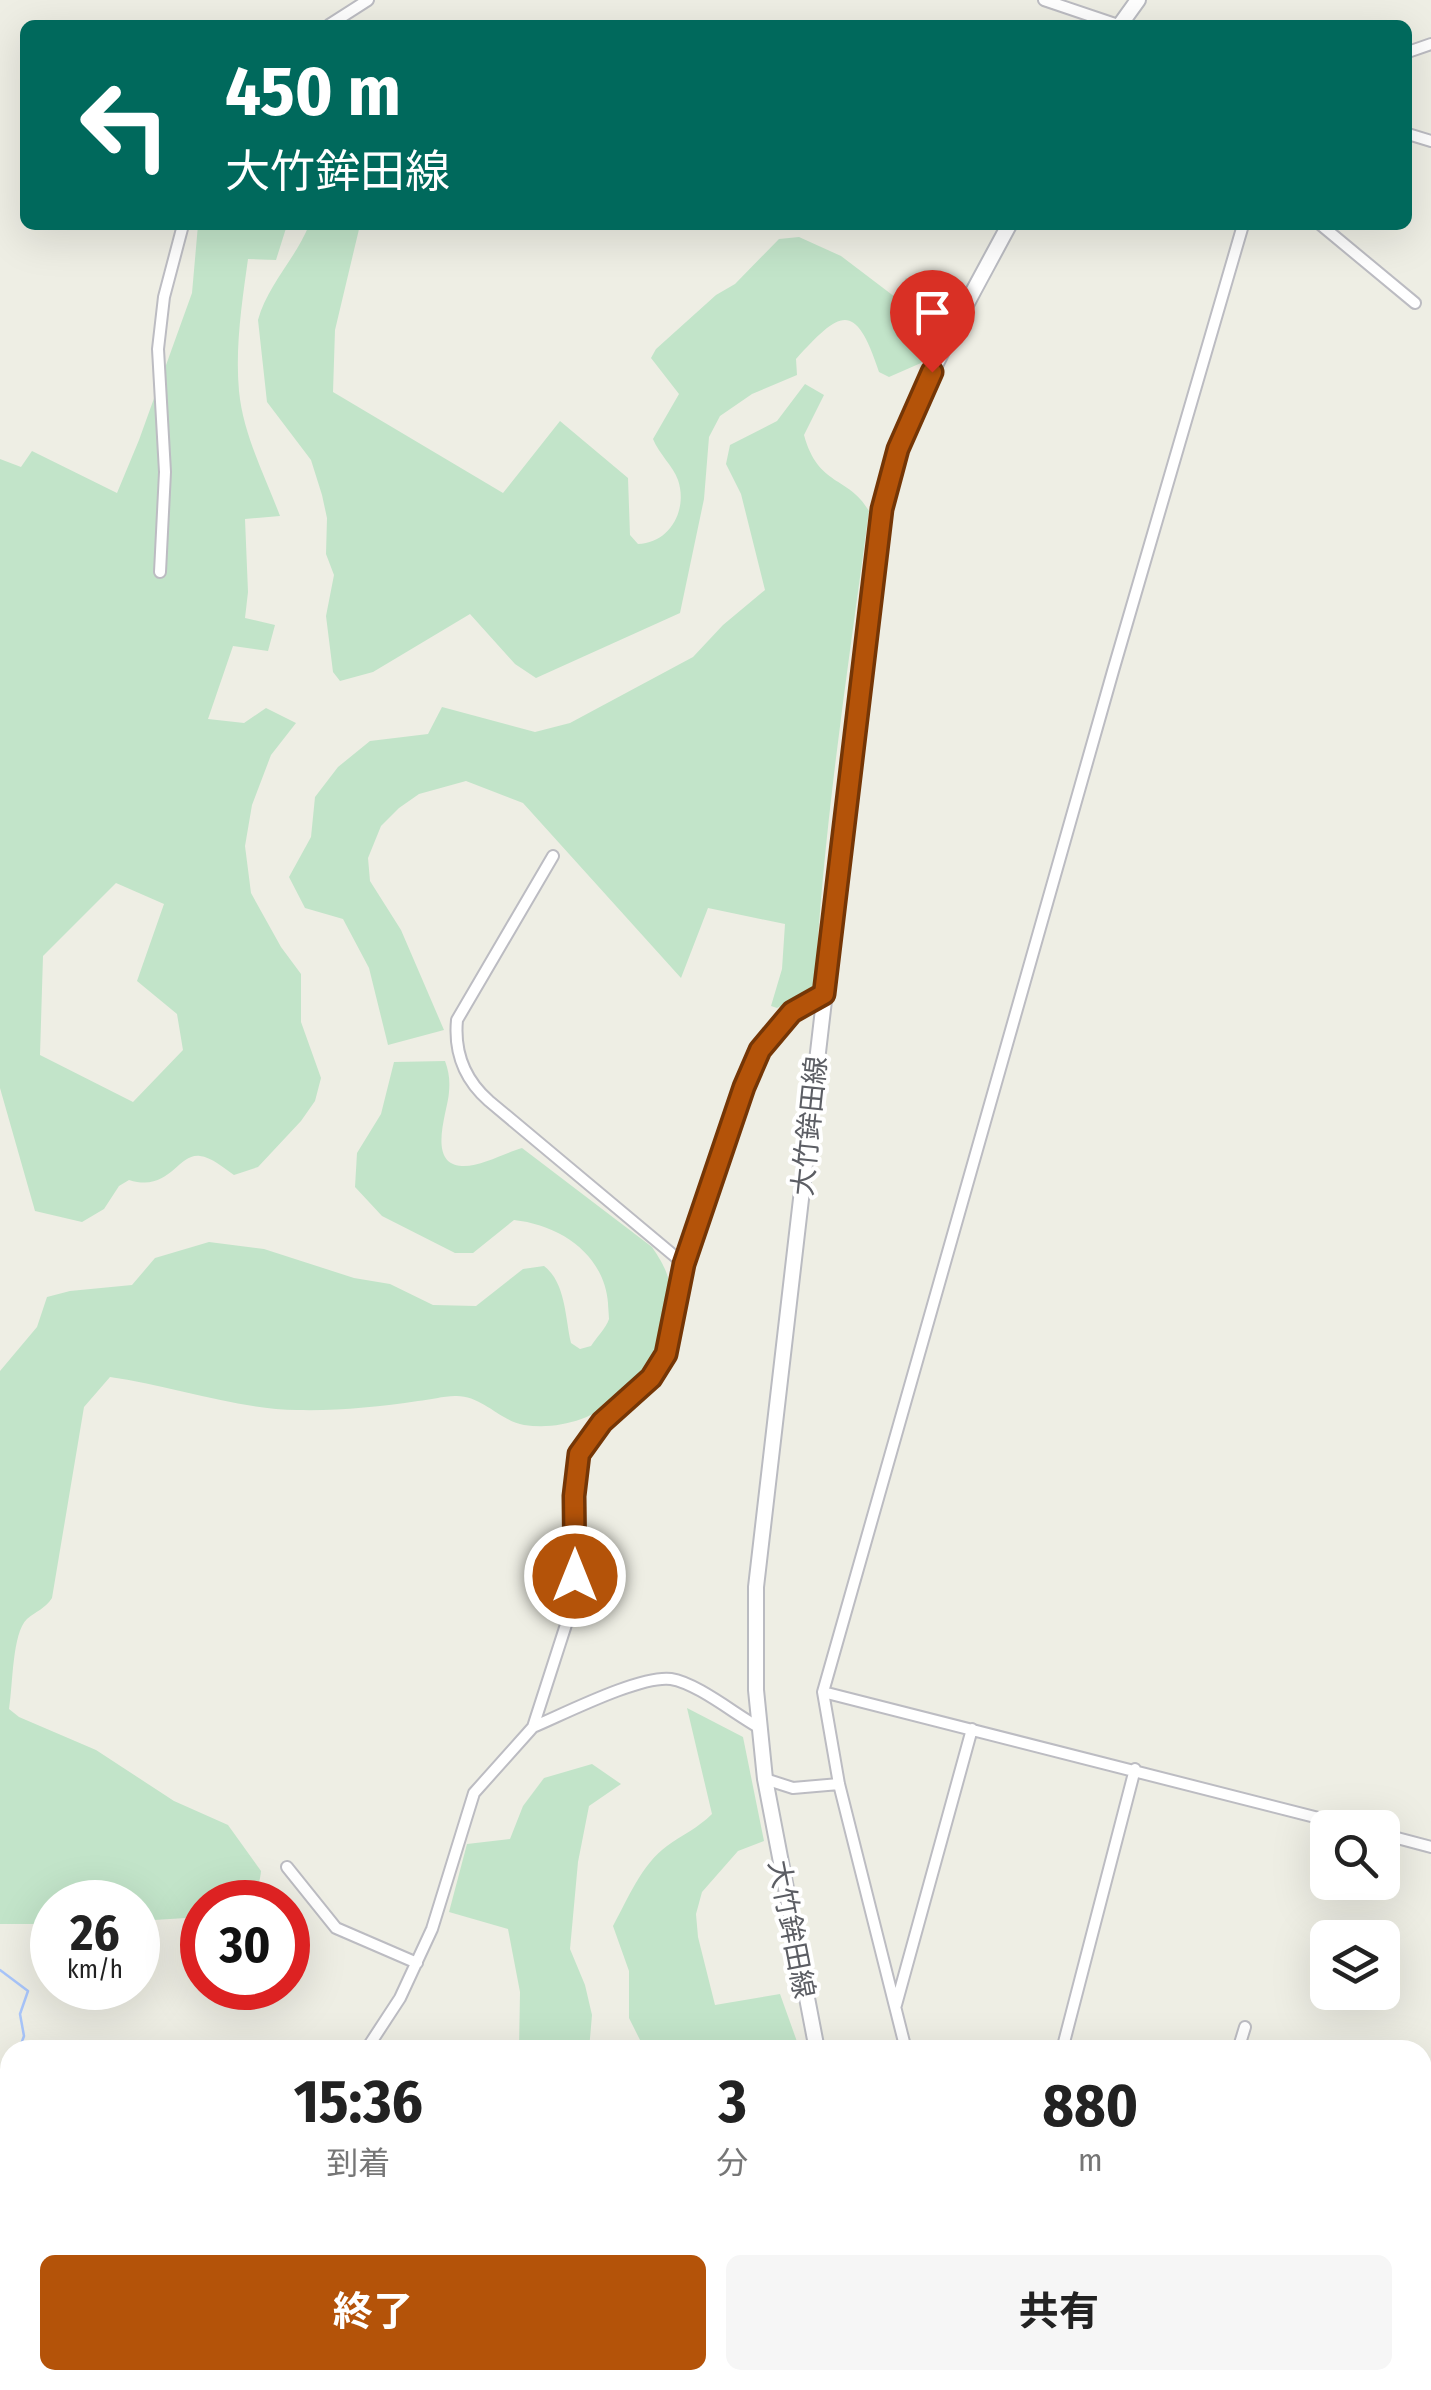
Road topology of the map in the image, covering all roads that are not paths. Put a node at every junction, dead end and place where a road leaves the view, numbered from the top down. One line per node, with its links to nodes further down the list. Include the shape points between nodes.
1 (368, 0): 3 (street)
2 (1044, 0): 4 (street)
3 (337, 20)
4 (1104, 20)
5 (182, 230): 10 (street, via 158,349 165,472)
6 (1006, 230): 14 (main road, 大竹鉾田線, via 919,398 882,509)
7 (1243, 230): 11 (street)
8 (1326, 230): 9 (street)
9 (1415, 303)
10 (160, 572)
11 (1107, 699): 12 (street); 16 (street)
12 (1094, 711)
13 (553, 856): 15 (street, via 457,1020 465,1073 489,1101)
14 (824, 994): 15 (street, via 792,1012 760,1050); 18 (main road, 大竹鉾田線, via 756,1587)
15 (684, 1264): 17 (street, via 661,1362 579,1454 572,1606)
16 (824, 1692): 19 (street); 22 (street)
17 (533, 1727): 18 (street, via 611,1694 672,1679); 27 (street, via 474,1793)
18 (760, 1728): 21 (main road, 大竹鉾田線)
19 (972, 1729): 20 (street); 28 (street)
20 (1135, 1769): 23 (street); 33 (street)
21 (766, 1779): 22 (street, via 793,1788); 31 (main road, 大竹鉾田線)
22 (839, 1784): 28 (street)
23 (1310, 1815)
24 (1400, 1839): 25 (street)
25 (1431, 1847)
26 (286, 1866): 27 (street, via 336,1928)
27 (417, 1962): 30 (street)
28 (896, 2006): 32 (street)
29 (1245, 2027): 34 (street)
30 (373, 2040)
31 (816, 2040)
32 (904, 2040)
33 (1065, 2040)
34 (1241, 2040)

